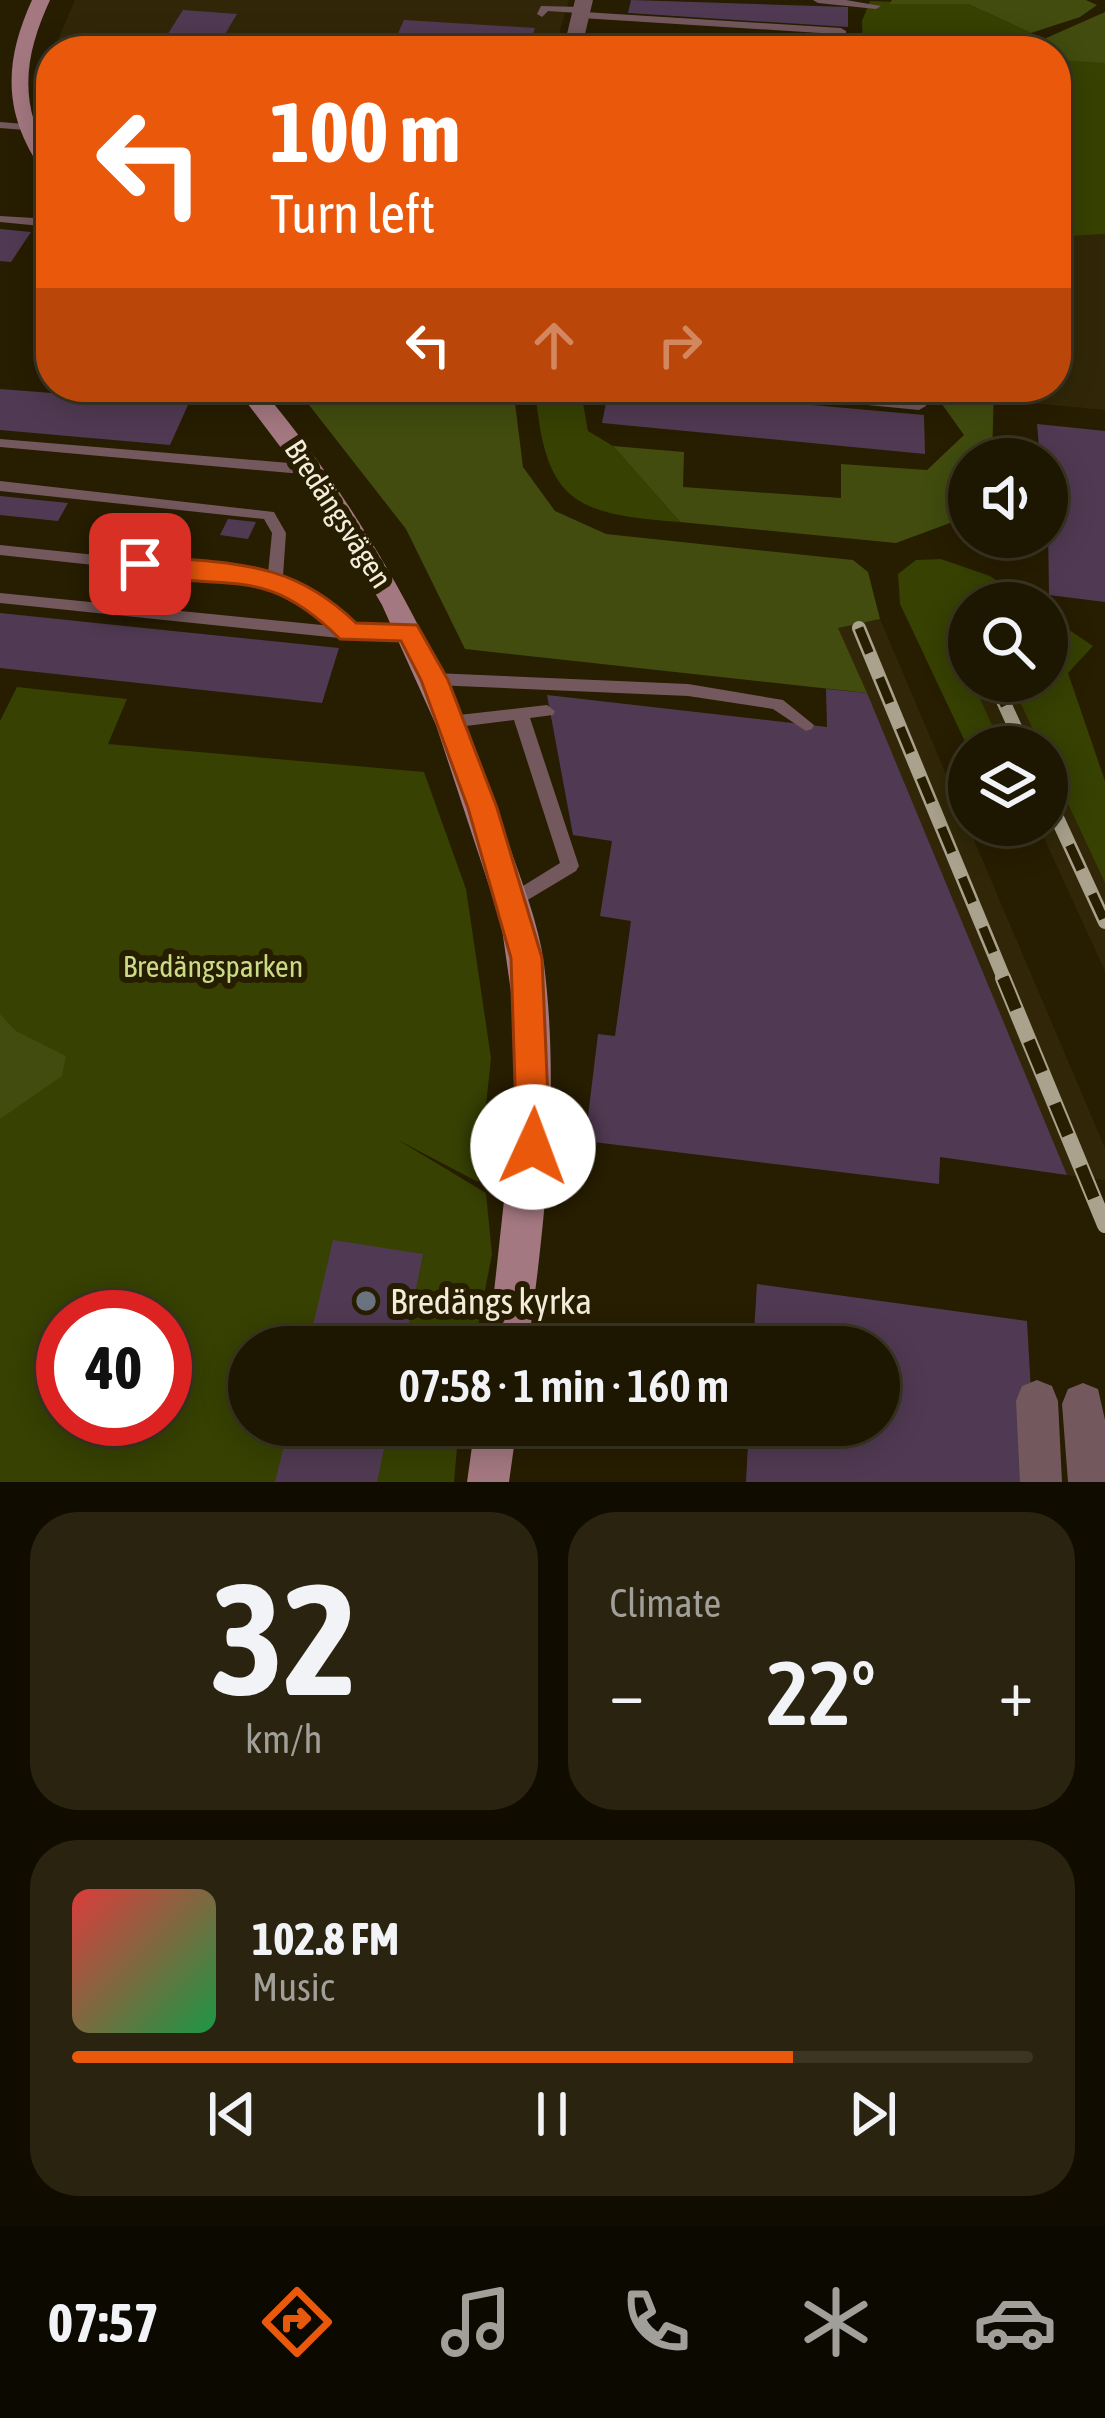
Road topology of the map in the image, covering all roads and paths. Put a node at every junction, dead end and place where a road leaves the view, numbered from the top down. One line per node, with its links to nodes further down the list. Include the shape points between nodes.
1 (41, 0): 8 (street, via 18,52)
2 (818, 0): 3 (lane)
3 (876, 6)
4 (583, 8): 5 (lane); 6 (lane)
5 (542, 14)
6 (841, 36)
7 (0, 125): 8 (lane)
8 (25, 127): 9 (street)
9 (36, 145)
10 (0, 219): 11 (lane)
11 (36, 222)
12 (259, 402): 16 (street, Bredängsvägen)
13 (878, 402): 14 (lane)
14 (919, 402)
15 (0, 443): 16 (lane)
16 (313, 470): 21 (street, Bredängsvägen)
17 (0, 486): 19 (lane, via 269,515 280,533)
18 (0, 550): 19 (lane)
19 (275, 579): 22 (lane, via 316,600)
20 (0, 598): 22 (lane)
21 (408, 632): 22 (lane); 23 (street, Bredängsvägen)
22 (350, 633)
23 (434, 680): 26 (street, Bredängsvägen); 27 (lane, via 688,689 777,704)
24 (547, 711): 25 (lane)
25 (520, 713): 26 (lane); 28 (lane, via 570,866)
26 (450, 722): 28 (street, Bredängsvägen)
27 (806, 725)
28 (511, 902): 29 (street, Bredängsvägen, via 527,958 536,1104)
29 (511, 1326)
30 (1037, 1401): 34 (street)
31 (1082, 1404): 35 (street)
32 (493, 1446): 33 (street)
33 (488, 1482)
34 (1041, 1482)
35 (1089, 1482)

